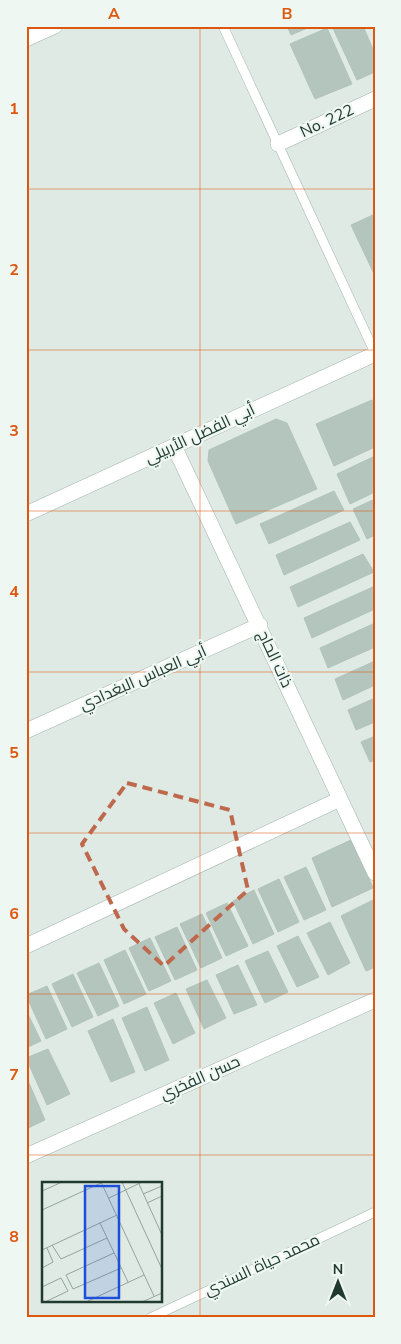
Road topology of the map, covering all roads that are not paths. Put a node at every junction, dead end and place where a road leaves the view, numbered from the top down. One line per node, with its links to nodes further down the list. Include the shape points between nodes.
1 (55, 26): 3 (street)
2 (222, 26): 5 (lane)
3 (26, 39)
4 (375, 99): 5 (street, No. 222)
5 (278, 144): 6 (lane)
6 (375, 354): 7 (street, أبي الفضل الأربيلي)
7 (174, 446): 8 (street, أبي الفضل الأربيلي); 9 (street, ذات الحاج)
8 (26, 514)
9 (260, 625): 10 (street, أبي العباس البغدادي); 11 (street, ذات الحاج)
10 (26, 731)
11 (340, 799): 12 (street, ذات الحاج); 13 (street)
12 (375, 873)
13 (26, 946)
14 (375, 1000): 15 (street, حسن الفخري)
15 (26, 1156)
16 (375, 1212): 17 (lane, محمد حياة السندي)
17 (150, 1318)

